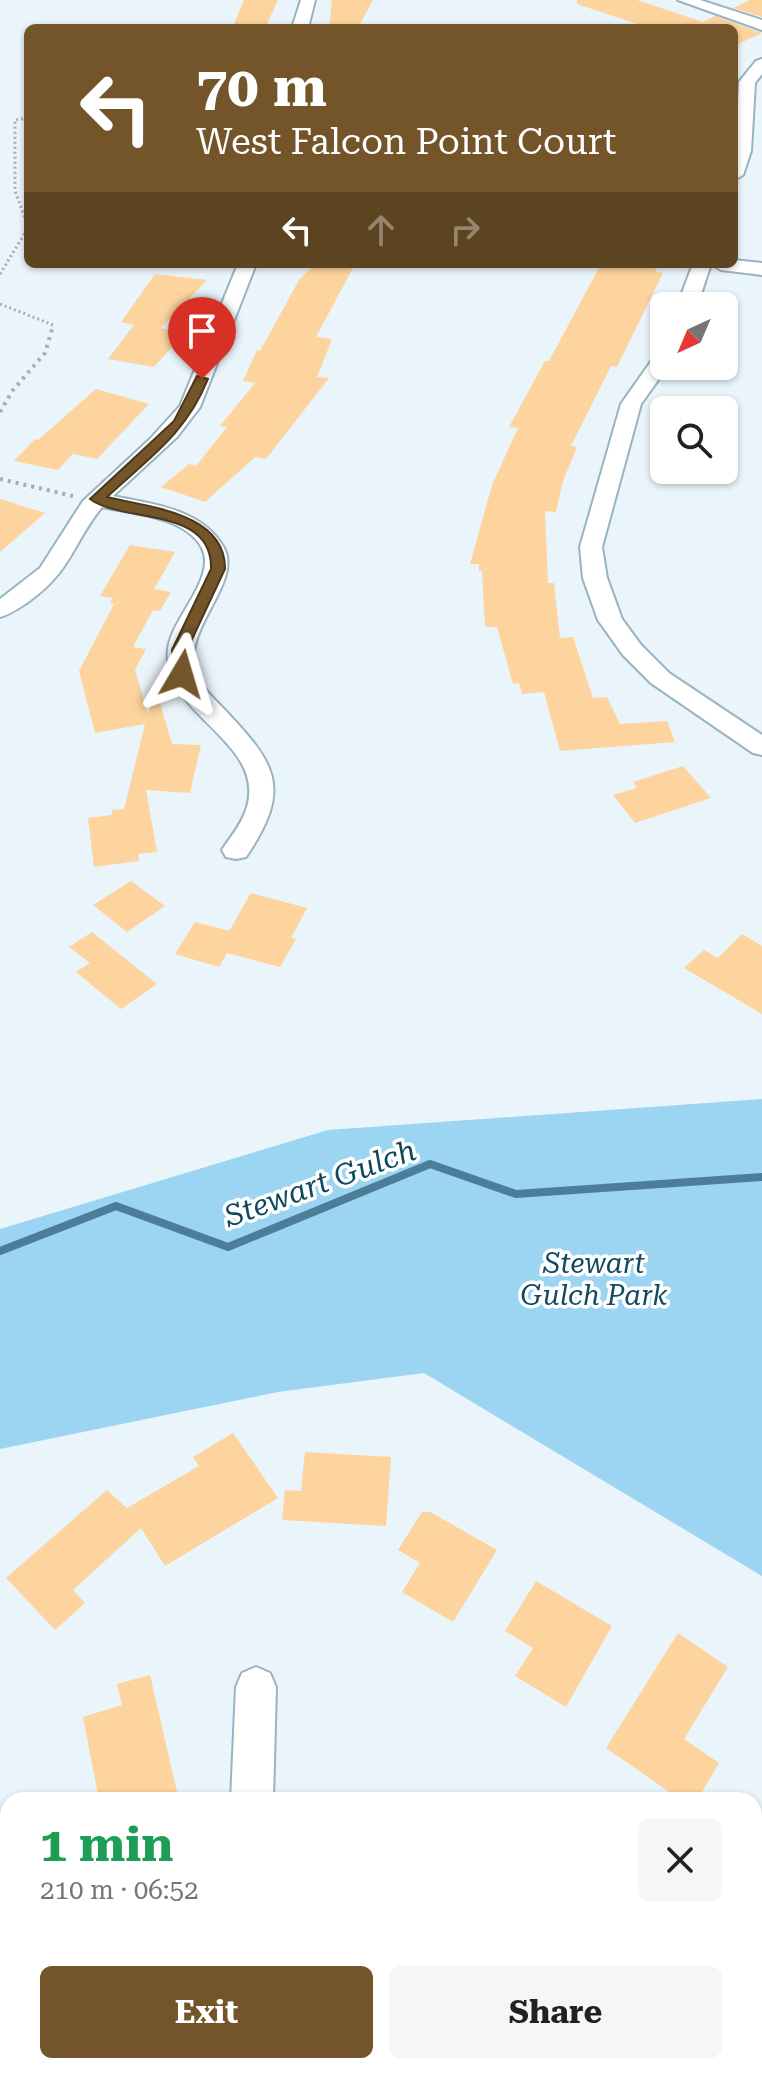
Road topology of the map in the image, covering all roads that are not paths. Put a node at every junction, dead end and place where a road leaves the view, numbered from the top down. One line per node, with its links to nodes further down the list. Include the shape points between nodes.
1 (308, 0): 3 (street)
2 (685, 0): 4 (street)
3 (301, 24)
4 (762, 25)
5 (762, 64): 6 (street, via 747,82)
6 (738, 163)
7 (738, 266): 10 (street)
8 (245, 268): 13 (street, via 190,407 178,424)
9 (701, 268): 11 (street)
10 (762, 269)
11 (692, 292)
12 (650, 377): 15 (street, via 631,404 591,547 595,578 610,620 632,650 660,678)
13 (90, 499): 14 (street, via 59,559); 16 (street, via 169,516 199,529 218,554 218,569 180,650 182,674 254,764 263,794 254,822)
14 (0, 610)
15 (762, 747)
16 (236, 850)
17 (256, 1687): 18 (street)
18 (252, 1792)

